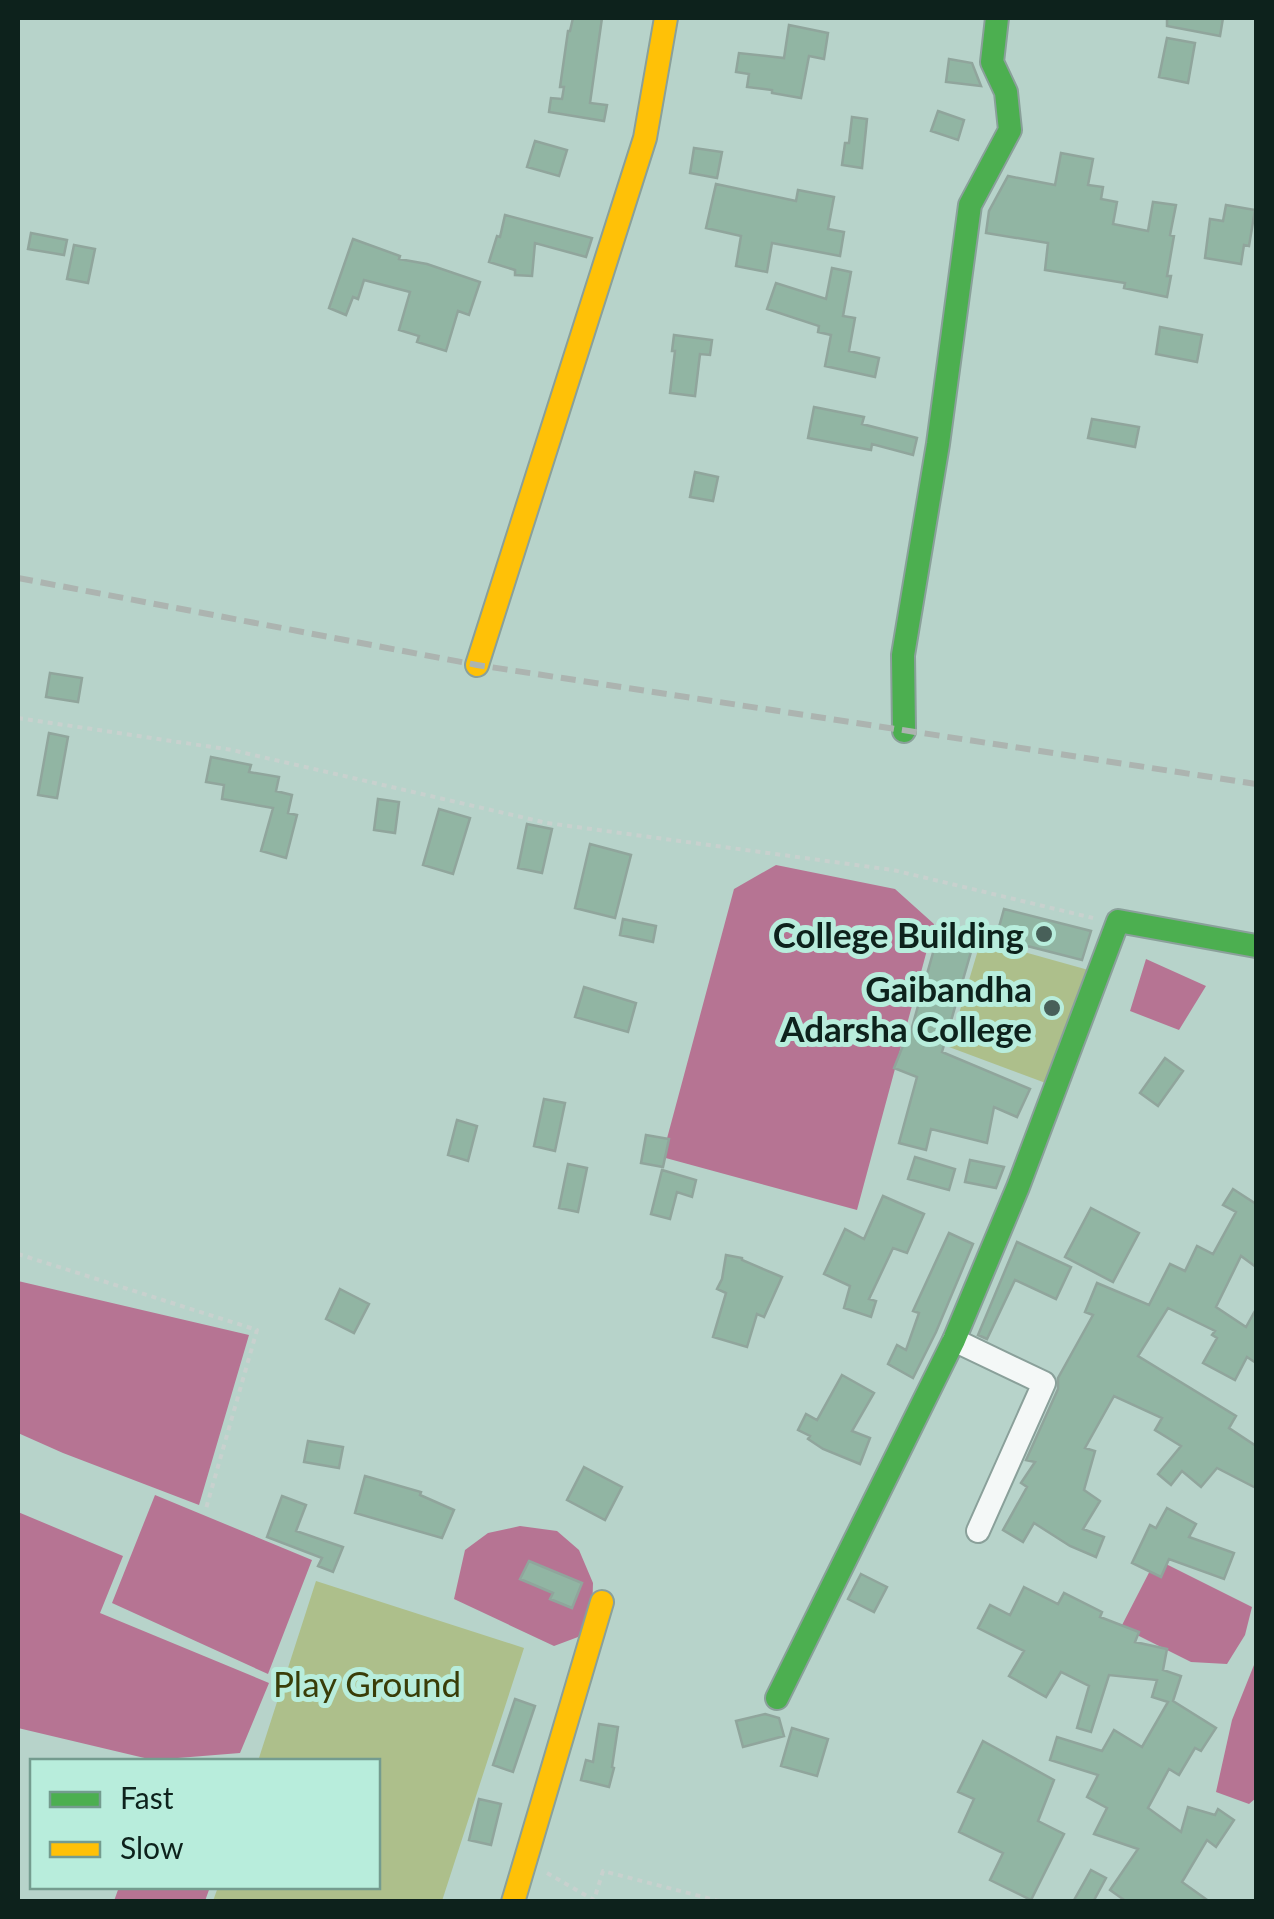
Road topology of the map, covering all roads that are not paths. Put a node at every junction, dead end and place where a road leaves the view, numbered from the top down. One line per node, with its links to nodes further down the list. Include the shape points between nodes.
1 (666, 18): 3 (street, via 645,138)
2 (997, 18): 4 (street, via 992,62 1006,92 1010,130 970,205 904,655)
3 (476, 665)
4 (904, 731)
5 (1256, 946): 6 (street, via 1118,921)
6 (954, 1340): 7 (street, via 1044,1383); 9 (street)
7 (978, 1531)
8 (602, 1602): 10 (street)
9 (776, 1698)
10 (513, 1902)

